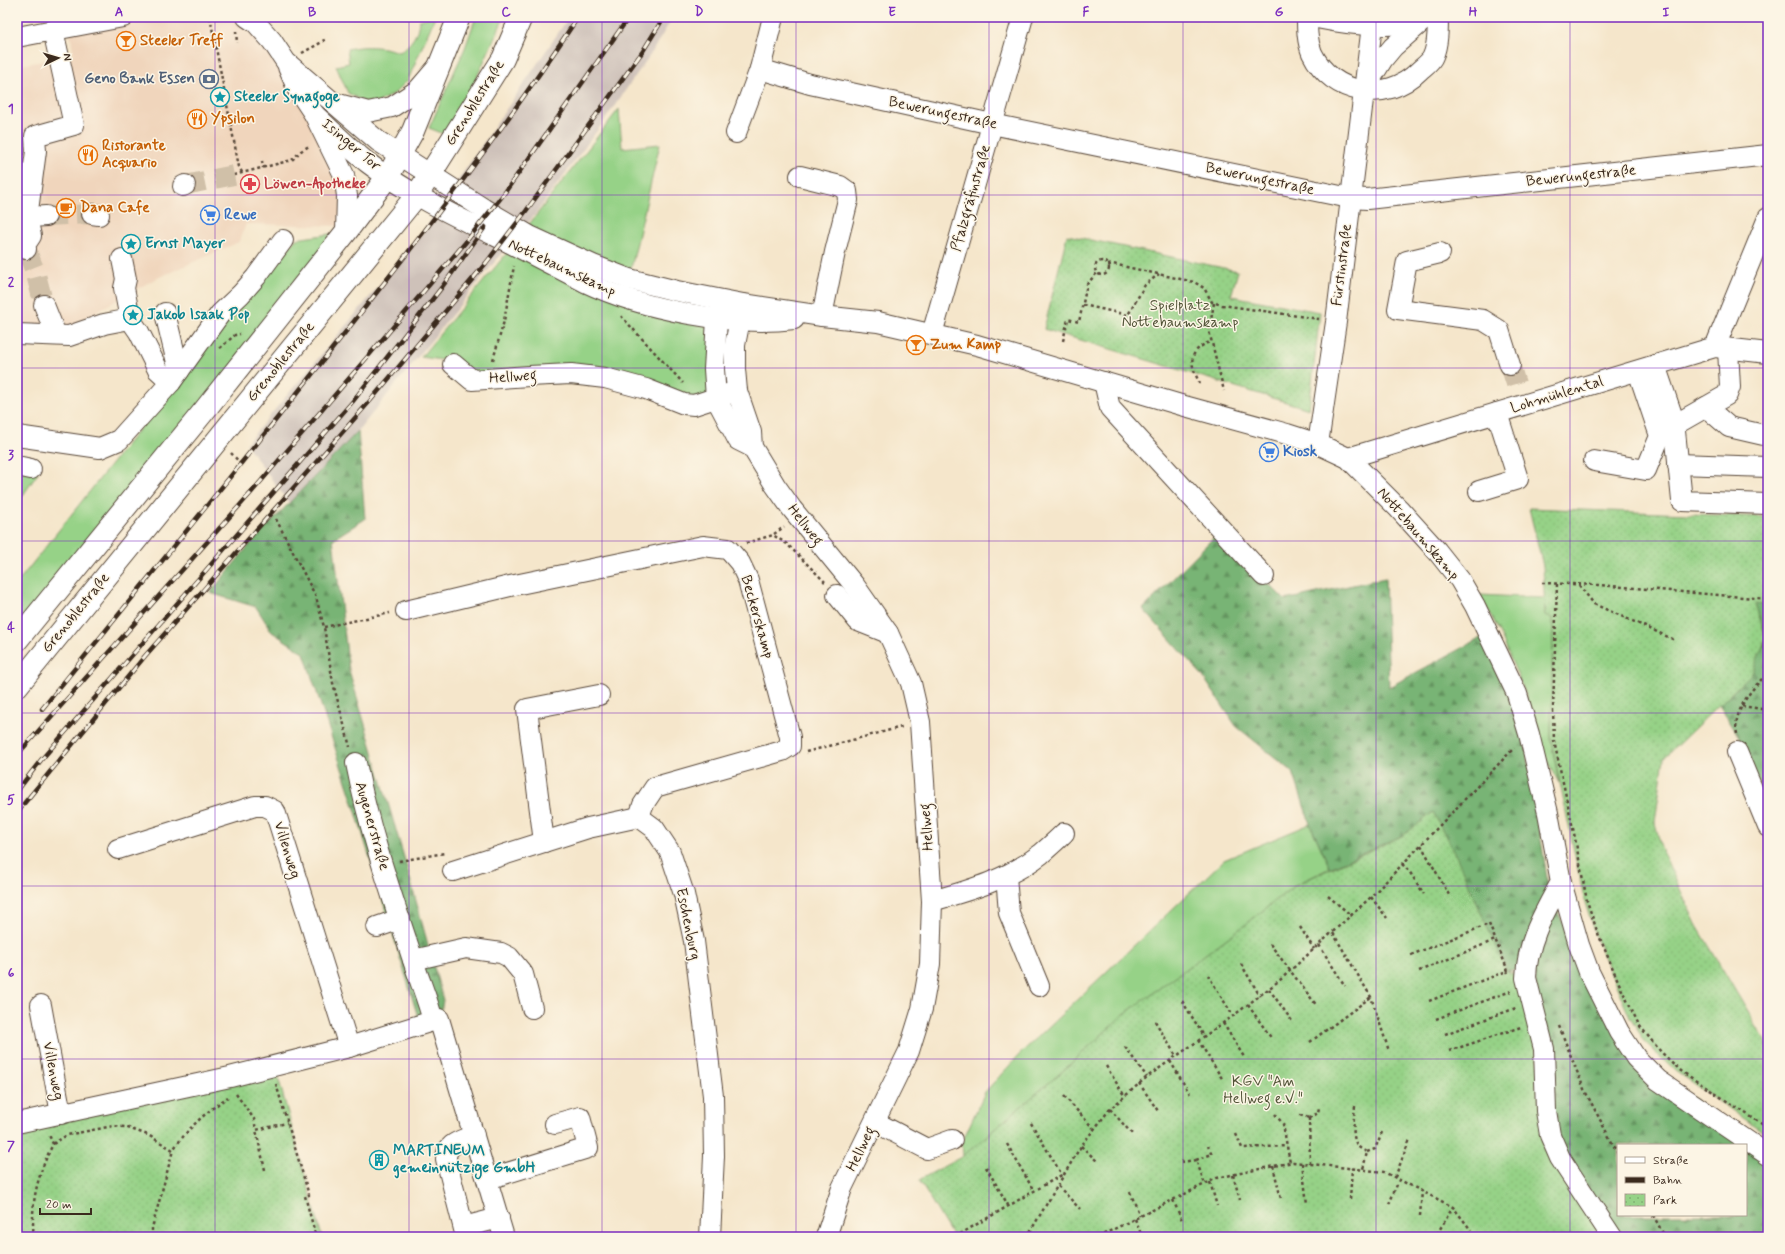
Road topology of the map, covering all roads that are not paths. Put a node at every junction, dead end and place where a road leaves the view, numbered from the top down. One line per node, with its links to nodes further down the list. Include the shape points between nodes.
1 (247, 17): 13 (street, Isinger Tor, via 272,41)
2 (459, 17): 14 (main road, Grenoblestraße)
3 (773, 17): 15 (street)
4 (1023, 17): 19 (street, Pfalzgräfinstraße)
5 (1307, 17): 16 (street, via 1306,32 1311,51 1319,65 1349,88)
6 (1318, 17): 10 (main road, via 1348,23)
7 (1432, 17): 10 (main road, via 1391,25); 16 (street, Fürstinstraße, via 1393,47); 16 (street, via 1433,57 1410,81 1381,91)
8 (111, 18): 11 (street)
9 (519, 18): 23 (main road, Grenoblestraße, via 503,59)
10 (1373, 21): 16 (street, Fürstinstraße)
11 (52, 30): 12 (street); 29 (street, via 80,123 35,136 36,151)
12 (18, 34)
13 (286, 62): 17 (street, Isinger Tor); 18 (street, Isinger Tor, via 298,90)
14 (440, 65): 17 (street, Grenoblestraße, via 418,90 392,107 368,112); 21 (main road, Grenoblestraße, via 414,131)
15 (760, 69): 19 (street, Bewerungestraße, via 810,84); 20 (street)
16 (1365, 89): 27 (street, Fürstinstraße)
17 (334, 103): 21 (street, Isinger Tor, via 378,141)
18 (314, 114): 24 (street, Isinger Tor, via 367,162); 31 (street, Isinger Tor, via 344,175 347,196)
19 (992, 124): 27 (street, Bewerungestraße); 43 (street, Pfalzgräfinstraße)
20 (736, 133)
21 (401, 154): 23 (street, Nottebaumskamp); 24 (main road, Grenoblestraße)
22 (1768, 155): 27 (street, Bewerungestraße, via 1376,199)
23 (430, 175): 26 (main road, Grenoblestraße); 37 (street, Nottebaumskamp, via 530,236 593,265 629,279)
24 (388, 176): 26 (street, Nottebaumskamp); 31 (main road, Grenoblestraße)
25 (800, 176): 39 (street, via 840,186 848,191)
26 (417, 195): 41 (street, Nottebaumskamp, via 441,210 586,282 659,307); 72 (main road, Grenoblestraße)
27 (1350, 198): 59 (street, Fürstinstraße, via 1336,322)
28 (46, 216): 29 (street)
29 (22, 218): 33 (street, via 30,236)
30 (1768, 218): 45 (street)
31 (346, 232): 71 (main road, Grenoblestraße)
32 (283, 240): 50 (street, via 242,294 220,314)
33 (23, 246)
34 (1440, 253): 48 (street, via 1407,261 1398,309 1484,320 1499,330)
35 (122, 259): 40 (street)
36 (44, 305): 44 (street)
37 (736, 308): 39 (street, Nottebaumskamp, via 762,322); 41 (street, Nottebaumskamp); 52 (street, Hellweg, via 735,369)
38 (165, 313): 50 (street)
39 (822, 316): 43 (street, Nottebaumskamp, via 878,322)
40 (130, 319): 44 (street, via 104,324 69,336); 50 (street, via 158,370)
41 (717, 319): 53 (street, Hellweg)
42 (17, 334): 44 (street)
43 (932, 334): 51 (street, Nottebaumskamp)
44 (56, 335)
45 (1721, 348): 46 (street, Lohmühlental); 49 (street, Lohmühlental); 54 (street, via 1730,391)
46 (1768, 353)
47 (453, 364): 53 (street, Hellweg, via 472,380 571,374 606,378 646,389 684,404)
48 (1510, 365)
49 (1647, 368): 55 (street, Lohmühlental, via 1520,397); 56 (street); 62 (street, via 1660,436 1646,470)
50 (175, 377): 57 (street, via 119,440 100,448)
51 (1104, 382): 59 (street, Nottebaumskamp); 67 (street, via 1110,408)
52 (738, 391): 53 (street, Hellweg); 60 (street, Hellweg, via 751,432)
53 (709, 400): 60 (street, Hellweg, via 738,440)
54 (1706, 407): 56 (street, via 1678,423); 58 (street, via 1729,427)
55 (1497, 413): 61 (street, Lohmühlental); 65 (street, via 1518,479)
56 (1674, 421): 63 (street)
57 (17, 436)
58 (1768, 436)
59 (1318, 444): 61 (street, Nottebaumskamp)
60 (752, 447): 70 (street, Hellweg, via 792,509)
61 (1348, 458): 83 (street, Nottebaumskamp, via 1443,558 1475,606 1517,694 1548,813)
62 (1594, 461)
63 (1678, 464): 64 (street); 66 (street, via 1682,501)
64 (1768, 467)
65 (1479, 491)
66 (1768, 504)
67 (1264, 576)
68 (837, 595): 70 (street, via 858,621)
69 (406, 610): 76 (street, Beckerskamp, via 702,546 728,549 740,563 748,580 790,737 790,746 782,751 655,787 643,805)
70 (888, 633): 84 (street, Hellweg, via 911,683 920,722)
71 (17, 640)
72 (17, 686)
73 (599, 695): 79 (street, via 527,709)
74 (1737, 752): 77 (street)
75 (356, 763): 85 (street, Augenerstraße, via 384,895)
76 (639, 817): 79 (street, via 588,828); 103 (street, Eschenburg, via 654,828 670,852 684,894 694,941 712,1096 714,1156)
77 (1768, 827)
78 (1064, 833): 82 (street, via 1041,854)
79 (544, 842): 81 (street)
80 (118, 849): 92 (street, Villenweg, via 255,806 265,806 275,811)
81 (453, 871)
82 (1006, 876): 84 (street, via 972,890); 88 (street, via 1010,913)
83 (1561, 882): 99 (street, Nottebaumskamp, via 1589,972 1618,1032 1636,1058 1658,1080); 105 (street, via 1538,923 1531,942 1526,967 1528,988 1544,1049 1546,1111 1550,1135 1560,1158)
84 (932, 901): 94 (street, Hellweg, via 930,964 922,1009 909,1051)
85 (400, 919): 86 (street); 87 (street, Augenerstraße)
86 (378, 927)
87 (413, 960): 90 (street, via 466,948 501,953 509,957 523,974); 91 (street, Augenerstraße)
88 (1039, 986)
89 (41, 1006): 93 (street, Villenweg)
90 (532, 1008)
91 (436, 1020): 92 (street, Villenweg); 97 (street, Augenerstraße)
92 (348, 1047): 93 (street, Villenweg, via 230,1077)
93 (61, 1114): 95 (street, Villenweg)
94 (875, 1122): 98 (street, via 927,1149); 104 (street, Hellweg, via 842,1188)
95 (17, 1123)
96 (555, 1124): 100 (street, via 580,1117 588,1148)
97 (474, 1135): 100 (street, Augenerstraße); 102 (street, via 452,1144 446,1152)
98 (952, 1140)
99 (1768, 1155)
100 (488, 1179): 101 (street, Augenerstraße)
101 (502, 1228): 102 (street)
102 (465, 1232)
103 (710, 1237)
104 (826, 1237)
105 (1612, 1237)

